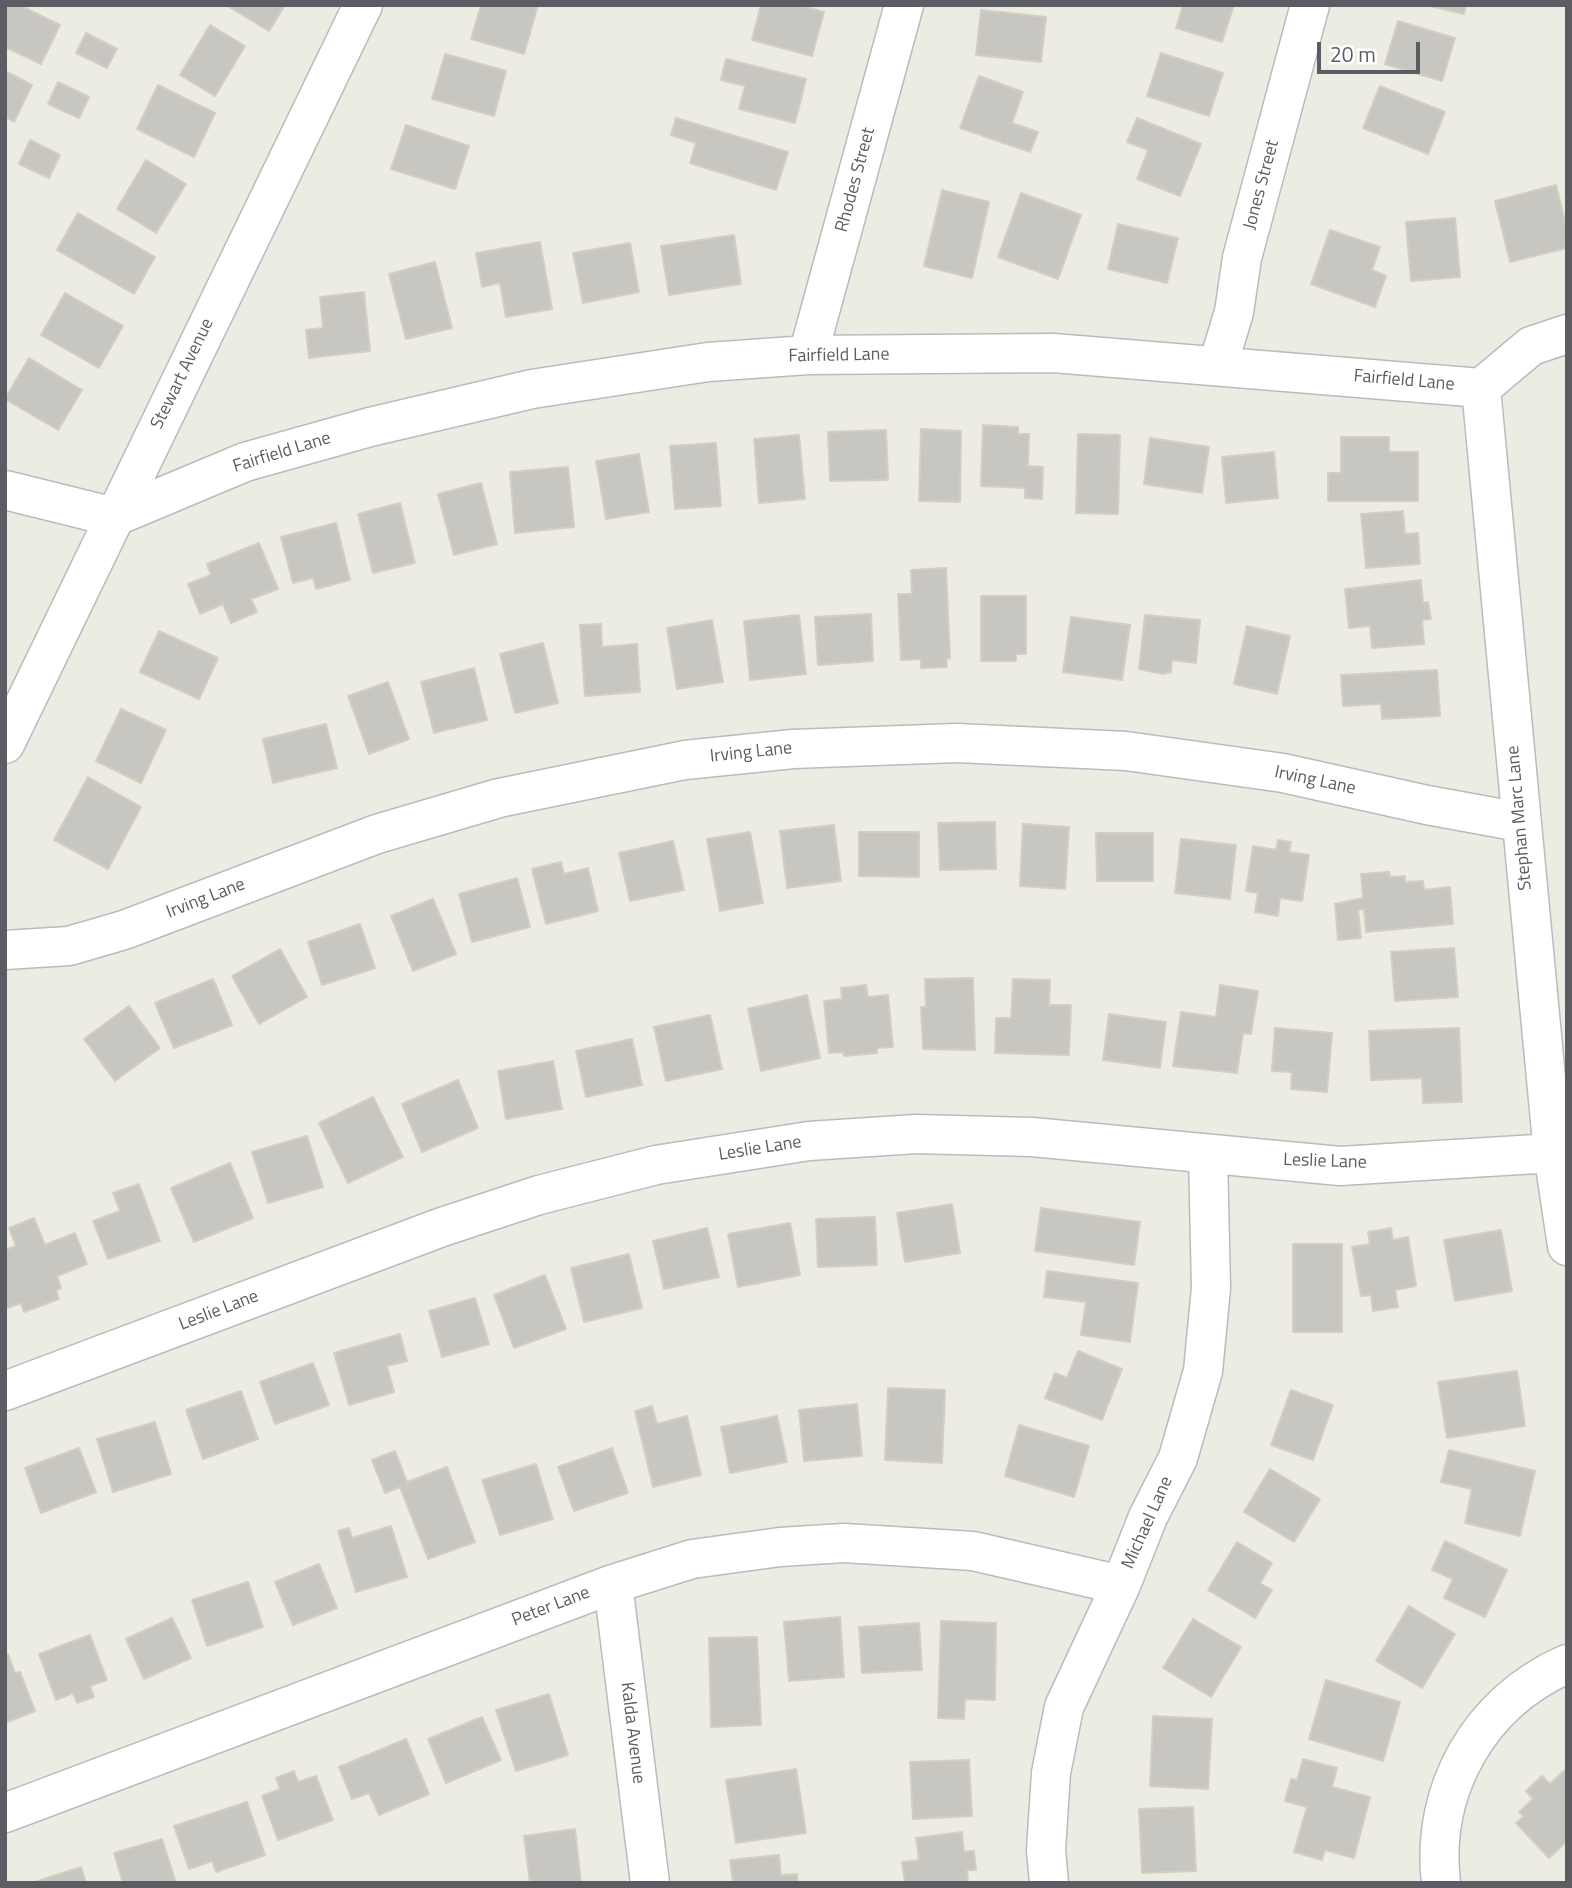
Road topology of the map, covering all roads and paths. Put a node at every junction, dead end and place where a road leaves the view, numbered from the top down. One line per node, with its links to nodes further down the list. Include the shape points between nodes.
1 (363, 5): 9 (street, Stewart Avenue)
2 (904, 5): 5 (street, Rhodes Street)
3 (1310, 5): 6 (street, Jones Street)
4 (1567, 334): 7 (street, via 1531,346)
5 (808, 355): 6 (street, Fairfield Lane, via 1052,353); 9 (street, Fairfield Lane, via 708,362 533,389 245,462)
6 (1218, 365): 7 (street, Fairfield Lane)
7 (1481, 388): 11 (street, Stephan Marc Lane)
8 (5, 490): 9 (street)
9 (114, 517): 10 (street, Stewart Avenue)
10 (5, 744)
11 (1520, 821): 12 (street, Irving Lane, via 1283,773 1126,751 957,743 793,749 685,760 499,798 377,834 124,930 69,946); 13 (street, Stephan Marc Lane)
12 (5, 950)
13 (1553, 1153): 14 (street, Leslie Lane, via 1340,1166); 15 (street, Stephan Marc Lane)
14 (1208, 1154): 16 (street, Leslie Lane, via 1032,1137 916,1135 809,1141 656,1165 539,1195 443,1227); 18 (street, Michael Lane, via 1211,1288 1203,1371 1178,1458)
15 (1567, 1246)
16 (5, 1391)
17 (613, 1584): 18 (street, Peter Lane, via 692,1559 844,1543 973,1551); 20 (street, Peter Lane); 21 (street, Kalda Avenue)
18 (1121, 1584): 22 (street, Michael Lane, via 1064,1707 1051,1773 1046,1850)
19 (1567, 1664): 23 (street, via 1516,1695 1476,1737 1451,1781 1443,1812)
20 (5, 1812)
21 (650, 1883)
22 (1049, 1883)
23 (1441, 1883)

